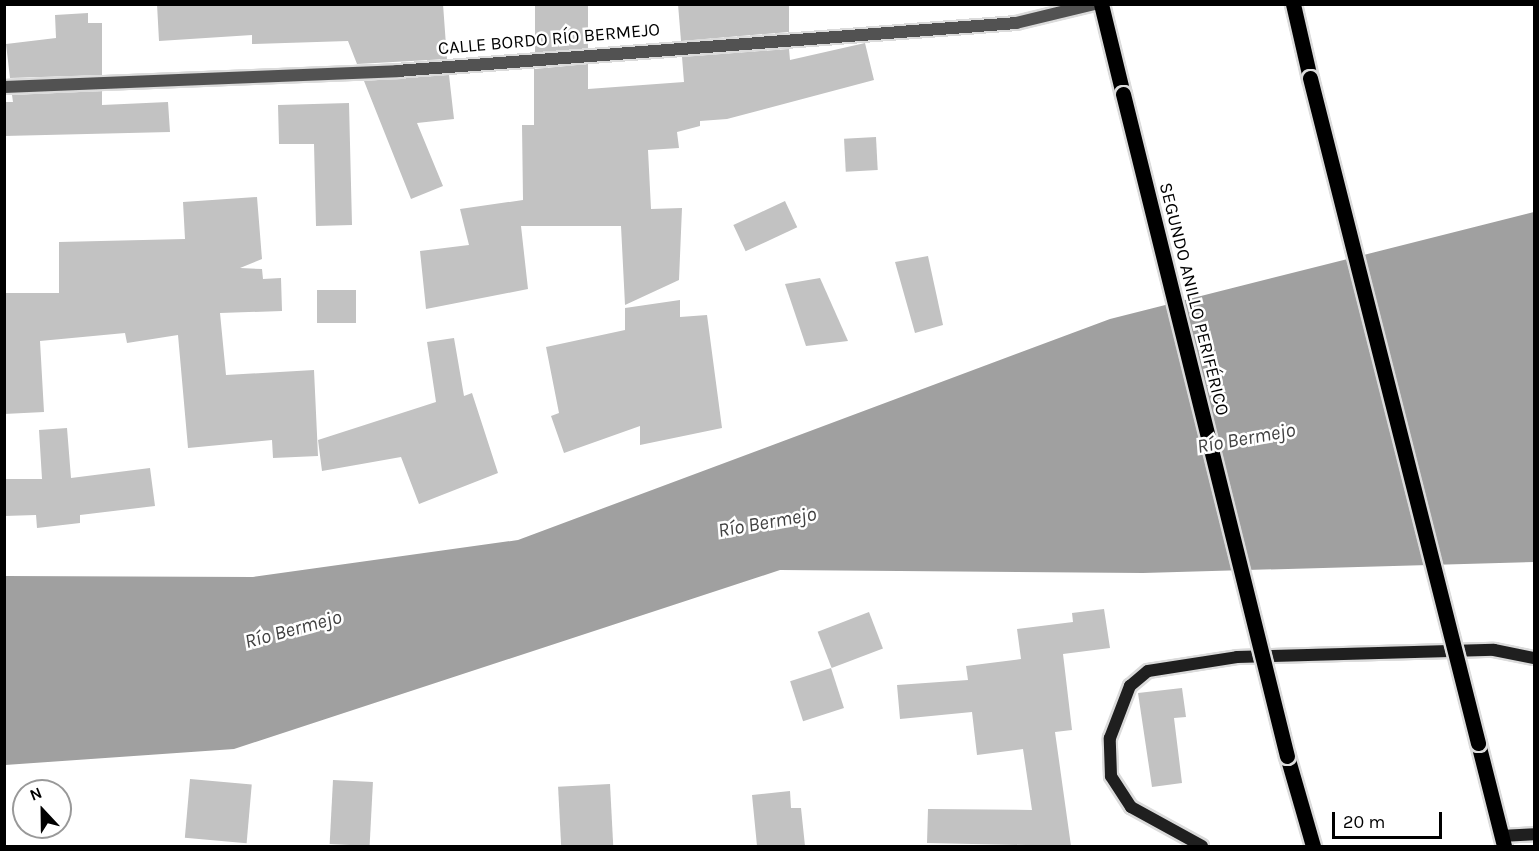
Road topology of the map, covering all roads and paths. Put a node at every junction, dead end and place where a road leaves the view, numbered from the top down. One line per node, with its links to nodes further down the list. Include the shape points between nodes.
1 (1094, 4): 4 (street, CALLE BORDO RÍO BERMEJO, via 1016,23 397,71)
2 (1101, 4): 9 (main road, SEGUNDO ANILLO PERIFÉRICO, bridge, via 1287,756)
3 (1297, 7): 7 (main road, bridge, via 1310,78)
4 (4, 87)
5 (1534, 658): 8 (street, via 1494,650 1237,657 1148,671 1130,686 1110,738 1111,776 1131,807)
6 (1534, 834): 7 (street)
7 (1503, 841)
8 (1202, 846)
9 (1313, 846)

